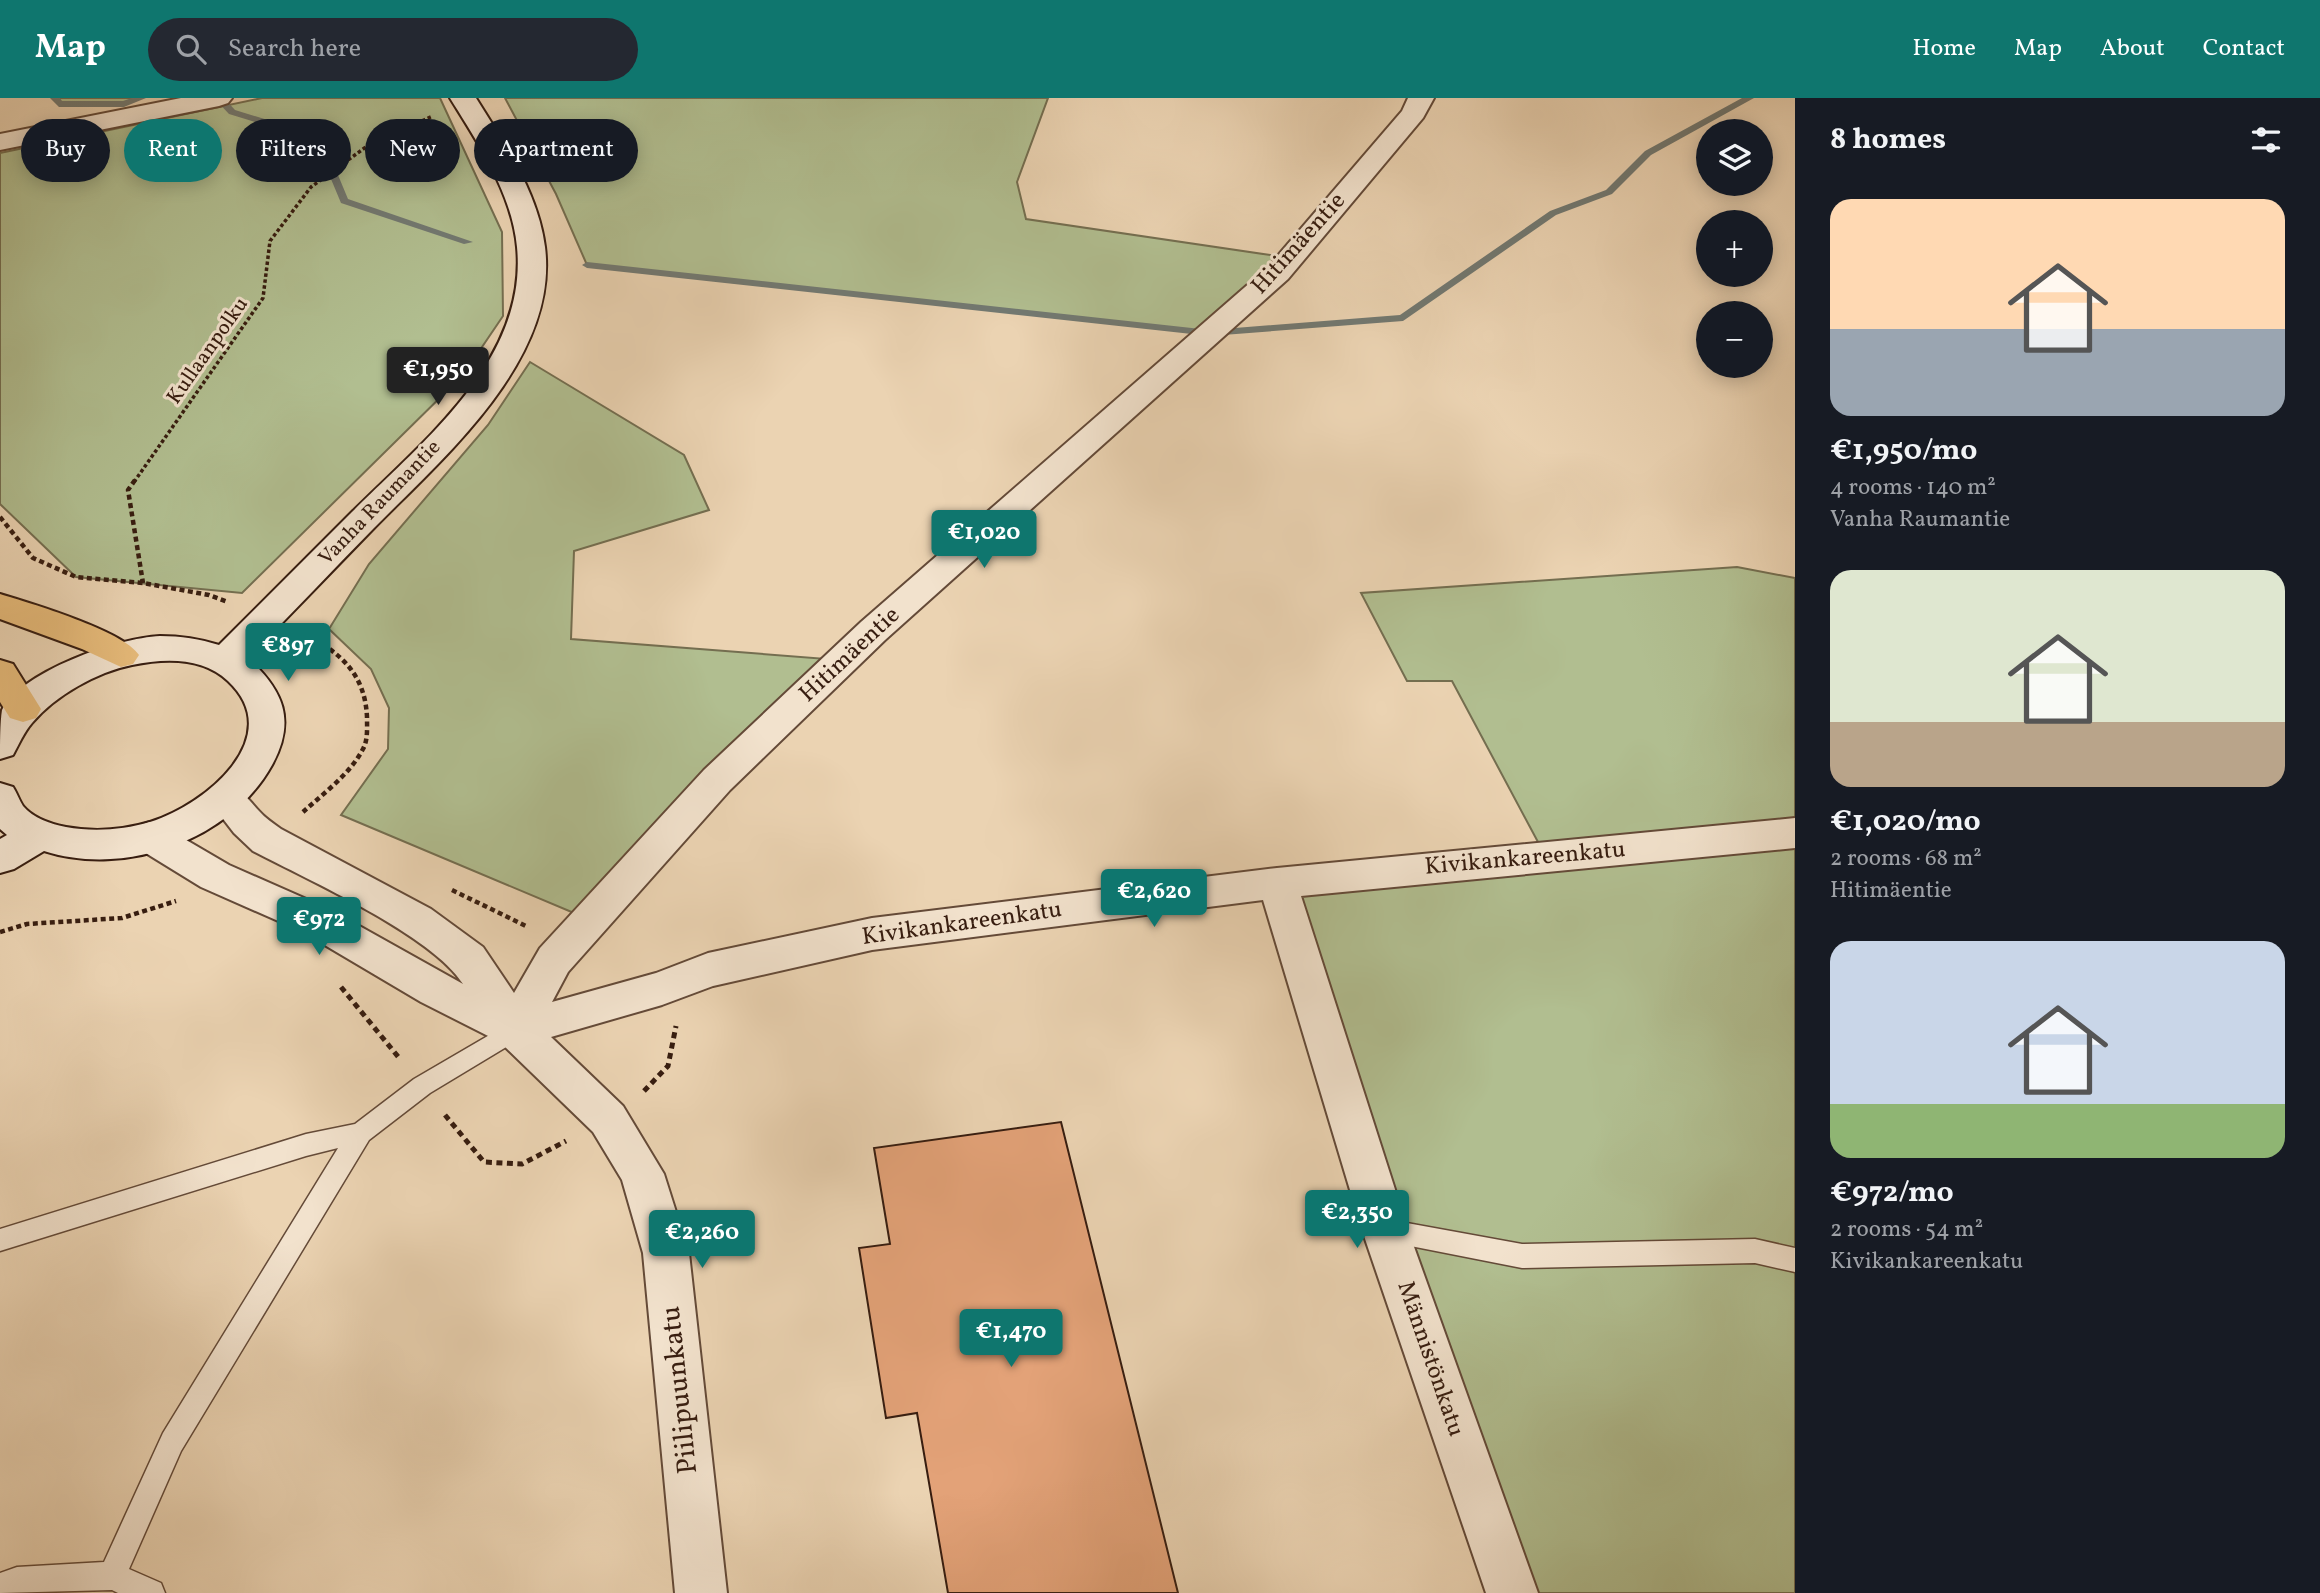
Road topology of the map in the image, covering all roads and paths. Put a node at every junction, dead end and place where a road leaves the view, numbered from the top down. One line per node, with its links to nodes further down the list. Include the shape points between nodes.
1 (219, 98): 4 (street)
2 (1421, 98): 21 (street, Hitimäentie, via 1414,113 1278,273 873,631 717,780 555,960)
3 (467, 103): 6 (path, Kullaanpolku, via 370,144 311,187 270,241 263,298 128,491); 8 (street, Vanha Raumantie, via 523,211 532,269 520,322 498,369 456,425)
4 (0, 142)
5 (0, 517): 6 (path, via 33,558 76,577)
6 (143, 583): 8 (path, via 209,595)
7 (0, 606): 9 (highway)
8 (269, 615): 10 (street, Vanha Raumantie)
9 (121, 654): 10 (street, via 194,651); 12 (street, via 84,667)
10 (225, 660): 15 (street, via 252,678 267,704 268,735 254,767)
11 (0, 673): 12 (highway)
12 (23, 709): 13 (street)
13 (0, 746)
14 (0, 797): 17 (street, via 10,816)
15 (226, 798): 18 (street, via 191,821); 21 (street, via 267,840 417,920 469,959)
16 (1795, 833): 20 (street, Kivikankareenkatu)
17 (39, 835): 18 (street, via 72,844 110,845); 19 (street)
18 (150, 837): 21 (street, via 215,876 315,920)
19 (0, 858)
20 (1277, 883): 21 (street, Kivikankareenkatu, via 872,934 708,971); 23 (street, Männistönkatu)
21 (515, 1030): 22 (lane, via 422,1086); 29 (street, Piilipuunkatu, via 608,1119 642,1174 666,1253)
22 (361, 1133): 24 (lane, via 306,1145); 26 (lane, via 172,1442)
23 (1385, 1230): 25 (lane, via 1522,1256 1755,1251); 30 (street, Männistönkatu)
24 (0, 1240)
25 (1795, 1260)
26 (112, 1576): 27 (lane, via 17,1581); 28 (lane)
27 (0, 1587)
28 (150, 1593)
29 (701, 1593)
30 (1513, 1593)

